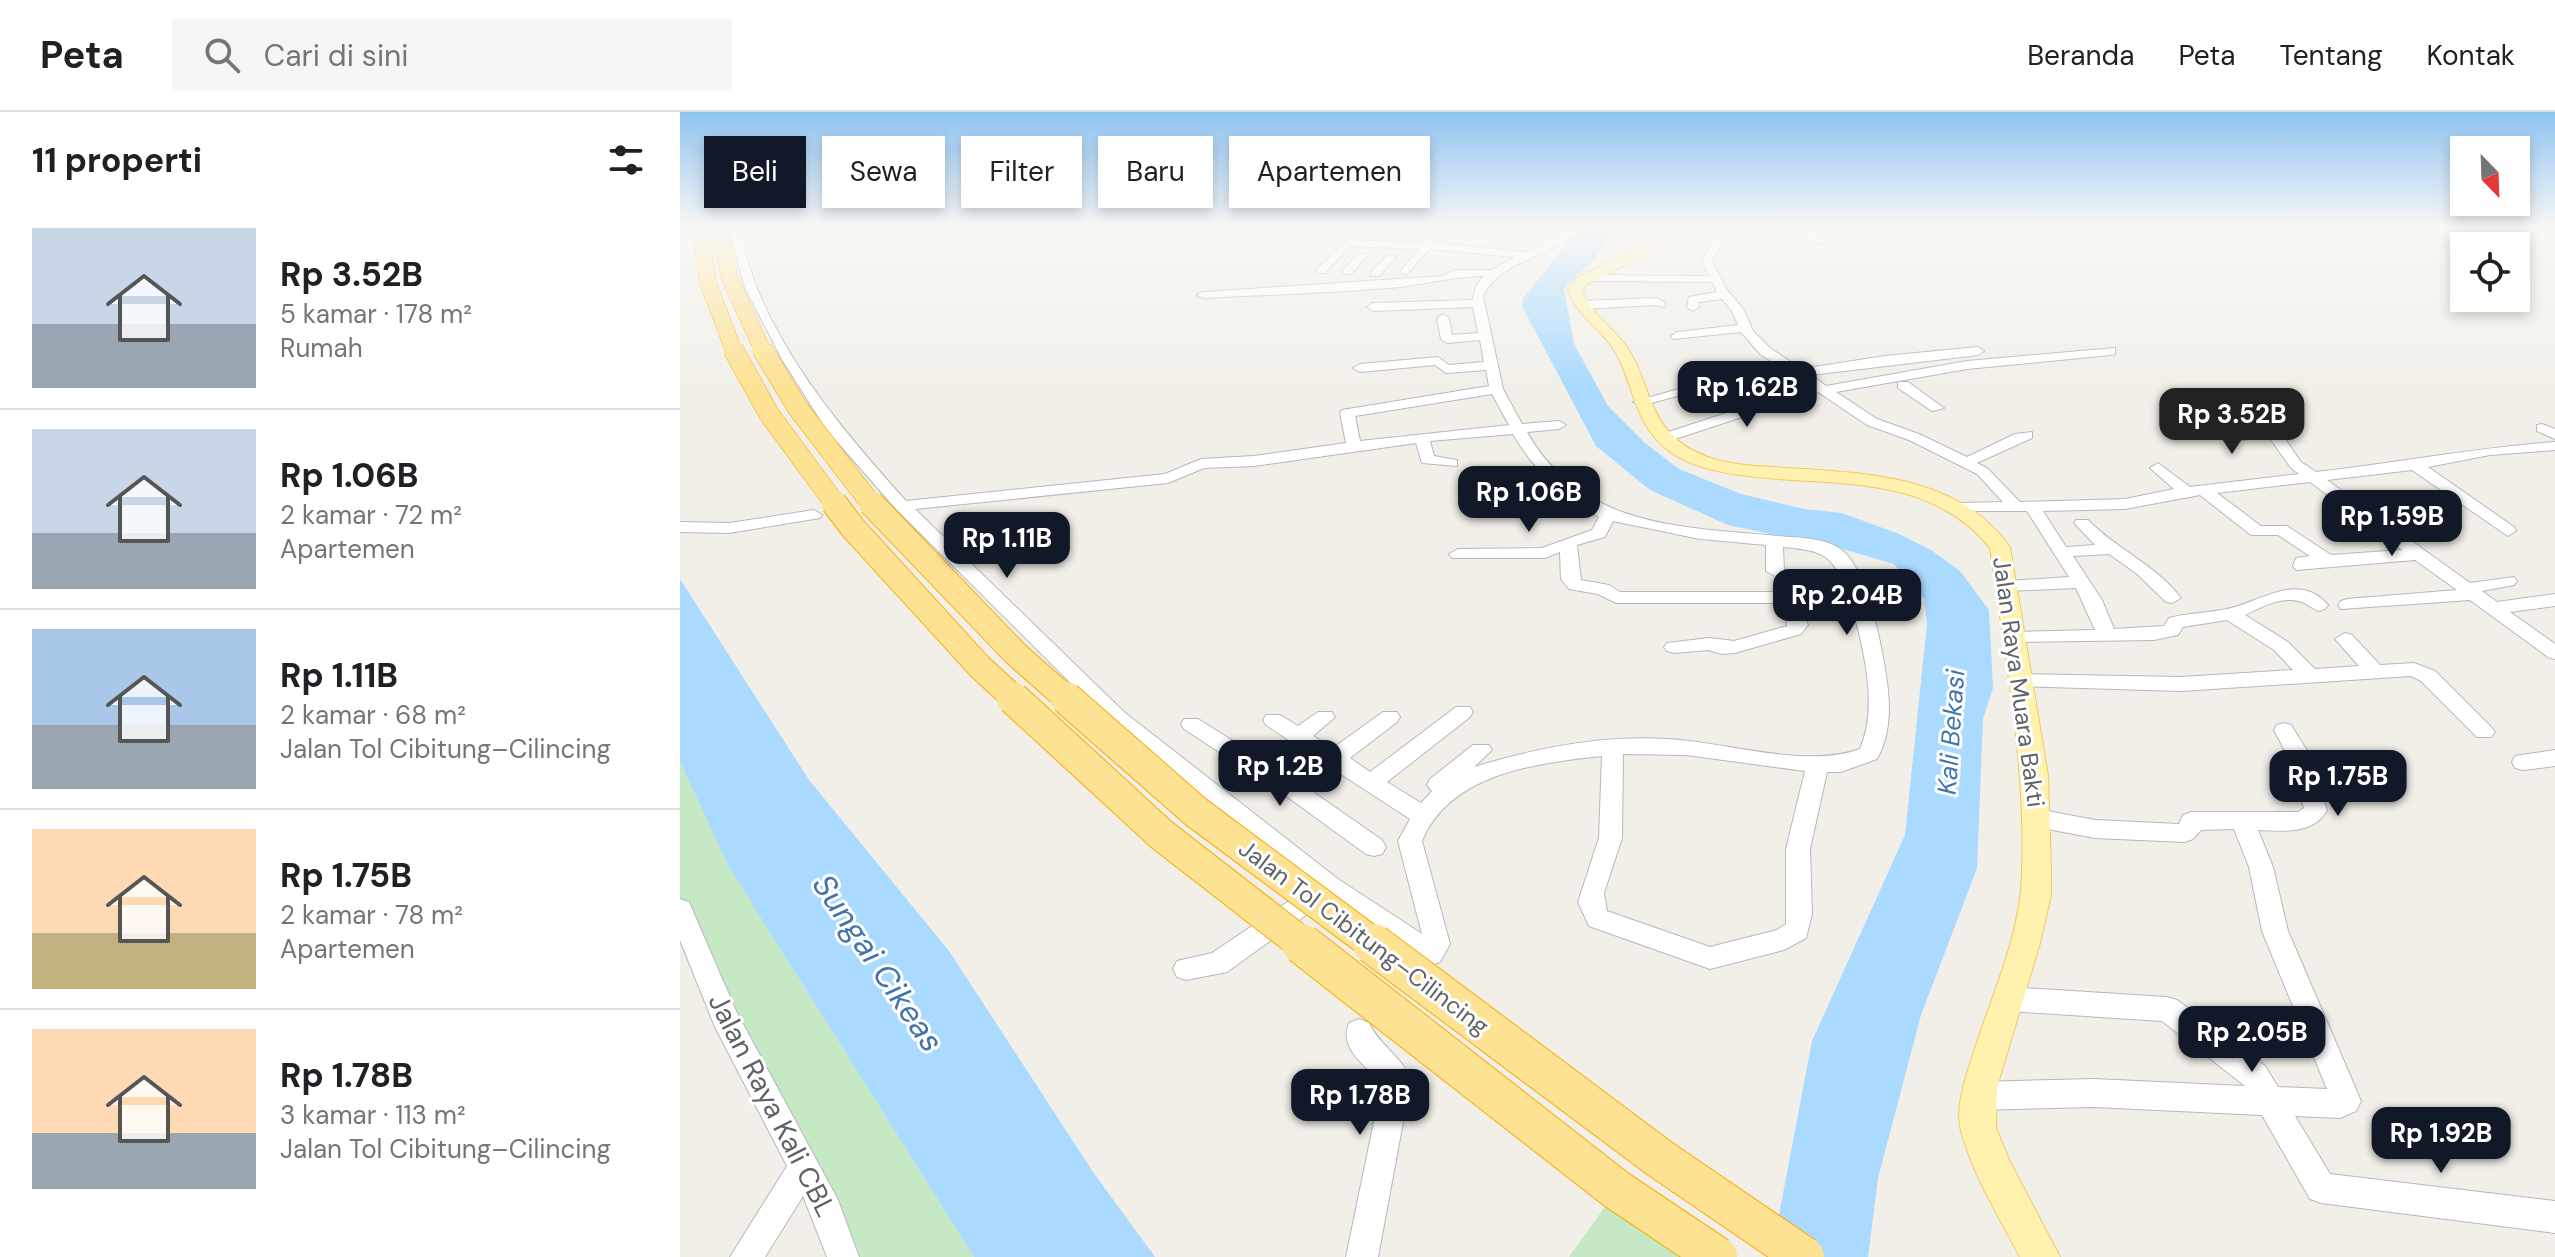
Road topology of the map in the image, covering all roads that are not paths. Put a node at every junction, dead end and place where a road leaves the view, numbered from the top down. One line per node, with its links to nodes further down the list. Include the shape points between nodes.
1 (708, 281): 120 (highway, Jalan Tol Cibitung–Cilincing, bridge, via 729,342 769,414 853,528 980,667 1162,835 1617,1190)
2 (731, 281): 121 (highway, Jalan Tol Cibitung–Cilincing, bridge, via 754,336 797,407 883,519 1015,653 1196,812 1659,1158)
3 (749, 281): 51 (street, via 789,361 831,426)
4 (1422, 281): 11 (street)
5 (1466, 281): 13 (street)
6 (1472, 281): 13 (street)
7 (1504, 281): 13 (street)
8 (1582, 281): 14 (main road, via 1575,287)
9 (1716, 281): 12 (street)
10 (1449, 285): 13 (street)
11 (1203, 295)
12 (1725, 295): 17 (street, via 1693,299); 18 (street)
13 (1487, 300): 13 (street, via 1449,340 1440,322); 16 (street); 22 (street)
14 (1581, 305): 15 (street); 31 (main road, Jalan Raya Muara Bakti, via 1623,351)
15 (1661, 305)
16 (1373, 307)
17 (1693, 307)
18 (1746, 328): 19 (street); 24 (street, via 1765,351)
19 (1677, 336)
20 (2014, 347): 24 (street)
21 (2110, 351): 26 (street)
22 (1489, 366): 23 (street, via 1446,369 1438,361); 29 (street)
23 (1360, 368)
24 (1797, 371): 28 (street); 31 (street, via 1756,371)
25 (1965, 373): 27 (street)
26 (1861, 382): 27 (street, via 1877,390); 28 (street)
27 (1903, 385): 32 (street)
28 (1822, 388): 37 (street, via 1872,422); 40 (street)
29 (1496, 389): 34 (street); 41 (street, via 1347,413)
30 (2278, 401): 36 (street, via 2255,407)
31 (1640, 402): 40 (main road, Jalan Raya Muara Bakti)
32 (1937, 408)
33 (1559, 425): 34 (street)
34 (1519, 429): 39 (street); 55 (street, via 1541,468)
35 (2191, 431): 36 (street, via 2211,429 2230,437)
36 (2270, 432): 49 (street, via 2287,456)
37 (1925, 433): 43 (street); 45 (street)
38 (2027, 435): 45 (street)
39 (1422, 438): 41 (street); 46 (street, via 1427,460)
40 (1664, 438): 53 (main road, Jalan Raya Muara Bakti, via 1691,456 1726,467 1862,479)
41 (1354, 446): 51 (street, via 1201,464 1153,480)
42 (2555, 446): 47 (street)
43 (1934, 448): 44 (street); 52 (street, via 1982,471)
44 (1920, 458)
45 (1973, 459): 52 (street, via 1995,472)
46 (1452, 463)
47 (2415, 465): 49 (street); 57 (street)
48 (2158, 468): 50 (street)
49 (2311, 475): 50 (street); 64 (street)
50 (2195, 491): 52 (street, via 2125,504); 65 (street, via 2258,532 2281,530)
51 (902, 506): 108 (street, via 1117,717)
52 (2025, 507): 53 (street); 58 (street)
53 (1961, 508): 70 (main road, Jalan Raya Muara Bakti, via 1996,539)
54 (814, 515): 56 (street, via 729,528)
55 (1608, 515): 59 (street, via 1599,533); 60 (street, via 1686,532)
56 (680, 527)
57 (2508, 531)
58 (2051, 535): 61 (street, via 2086,528); 62 (street)
59 (1568, 542): 63 (street, via 1535,554); 72 (street, via 1575,585 1603,589 1616,598)
60 (1774, 542): 67 (street); 73 (street, via 1816,545 1837,555)
61 (2113, 549): 62 (street); 74 (street)
62 (2062, 552): 69 (street)
63 (1458, 554)
64 (2422, 554): 65 (street); 71 (street)
65 (2326, 559): 66 (street)
66 (2302, 566)
67 (1775, 571)
68 (2508, 581): 71 (street)
69 (2081, 582): 70 (street); 80 (street)
70 (2007, 586): 81 (main road, Jalan Raya Muara Bakti)
71 (2471, 591): 77 (street); 78 (street)
72 (1790, 596): 73 (street); 83 (street, via 1799,625 1794,630 1735,647)
73 (1858, 597): 101 (street, via 1878,700 1876,740 1869,754 1852,762)
74 (2172, 598)
75 (2555, 600): 78 (street)
76 (2319, 605): 79 (street, via 2306,596 2280,596)
77 (2347, 605)
78 (2495, 608): 84 (street)
79 (2233, 615): 80 (street, via 2176,622 2171,631); 86 (street, via 2281,646)
80 (2107, 635): 81 (street)
81 (2016, 638): 87 (main road, Jalan Raya Muara Bakti)
82 (2345, 639): 85 (street)
83 (1674, 647)
84 (2555, 653)
85 (2375, 671): 86 (street); 94 (street, via 2421,671)
86 (2309, 675): 87 (street, via 2181,684)
87 (2022, 681): 105 (main road, Jalan Raya Muara Bakti)
88 (1463, 712): 102 (street)
89 (1325, 717): 95 (street)
90 (1390, 717): 98 (street)
91 (1273, 720): 95 (street)
92 (1191, 724): 103 (street)
93 (2284, 730): 106 (street, via 2316,810 2300,821)
94 (2484, 732)
95 (1298, 736): 98 (street)
96 (1611, 747): 101 (street, via 1689,748); 101 (street, via 1615,763 1609,849 1594,884 1593,914 1710,958 1784,939 1797,930 1797,857); 104 (street, via 1474,776)
97 (1481, 750): 104 (street)
98 (1332, 758): 102 (street); 103 (street)
99 (2555, 758): 100 (street)
100 (2523, 762)
101 (1818, 763)
102 (1371, 783): 104 (street)
103 (1290, 787): 107 (street)
104 (1416, 812): 108 (street, via 1411,851 1434,949)
105 (2037, 818): 106 (street, via 2095,829 2185,833 2196,819); 111 (main road, Jalan Raya Muara Bakti, via 2036,895)
106 (2242, 820): 114 (street, via 2261,867 2275,931 2346,1101)
107 (1374, 847)
108 (1329, 886): 110 (street, via 1218,964)
109 (680, 909): 115 (street, Jalan Raya Kali CBL, via 725,1018)
110 (1186, 969)
111 (2008, 999): 113 (main road, Jalan Raya Muara Bakti); 114 (street, via 2167,1009 2255,1076)
112 (1359, 1032): 119 (street, via 1361,1042 1397,1079)
113 (1979, 1096): 114 (street, via 2094,1093); 122 (main road, Jalan Raya Muara Bakti, via 1978,1128 1985,1151)
114 (2270, 1101): 116 (street, via 2321,1188)
115 (803, 1168): 117 (street); 118 (street, Jalan Raya Kali CBL, via 827,1211)
116 (2555, 1217)
117 (746, 1257)
118 (843, 1257)
119 (1362, 1257)
120 (1717, 1257)
121 (1804, 1257)
122 (2041, 1257)

